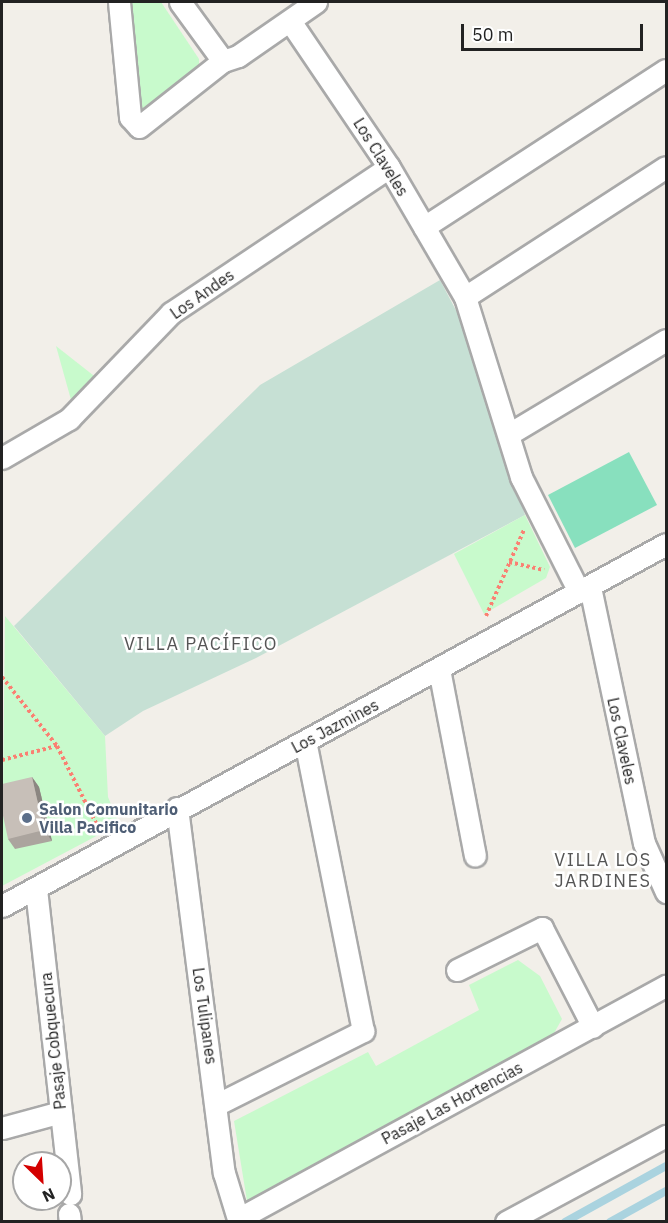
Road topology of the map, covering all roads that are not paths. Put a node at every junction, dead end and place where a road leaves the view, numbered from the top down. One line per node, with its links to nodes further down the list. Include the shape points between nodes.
1 (119, 2): 5 (street, via 130,117 139,127)
2 (180, 2): 5 (street)
3 (316, 2): 4 (street)
4 (290, 21): 5 (street); 7 (street, Los Claveles)
5 (223, 61)
6 (666, 69): 9 (street)
7 (388, 167): 9 (street, Los Claveles); 13 (street, Los Andes, via 171,313 69,419)
8 (666, 167): 10 (street)
9 (424, 227): 10 (street, Los Claveles)
10 (465, 297): 12 (street, Los Claveles)
11 (666, 340): 12 (street)
12 (509, 434): 15 (street, Los Claveles, via 540,517 565,566)
13 (2, 458)
14 (666, 544): 15 (street, Los Jazmines)
15 (585, 590): 16 (street, Los Jazmines); 21 (street, Los Claveles, via 644,843)
16 (439, 669): 17 (street, Los Jazmines); 19 (street)
17 (304, 742): 18 (street, Los Jazmines); 26 (street, via 363,1031)
18 (177, 808): 20 (street, Los Jazmines); 26 (street, Los Tulipanes)
19 (475, 856)
20 (36, 889): 22 (street, Los Jazmines); 27 (street, Pasaje Cobquecura)
21 (666, 892)
22 (2, 906)
23 (457, 970): 25 (street, via 542,928)
24 (666, 987): 25 (street, Pasaje Las Hortencias)
25 (593, 1027): 31 (street, Pasaje Las Hortencias)
26 (216, 1105): 31 (street, Los Tulipanes, via 224,1173)
27 (61, 1112): 28 (street); 30 (street, Pasaje Cobquecura)
28 (2, 1128)
29 (666, 1136): 32 (street)
30 (64, 1151)
31 (239, 1220)
32 (506, 1221)

